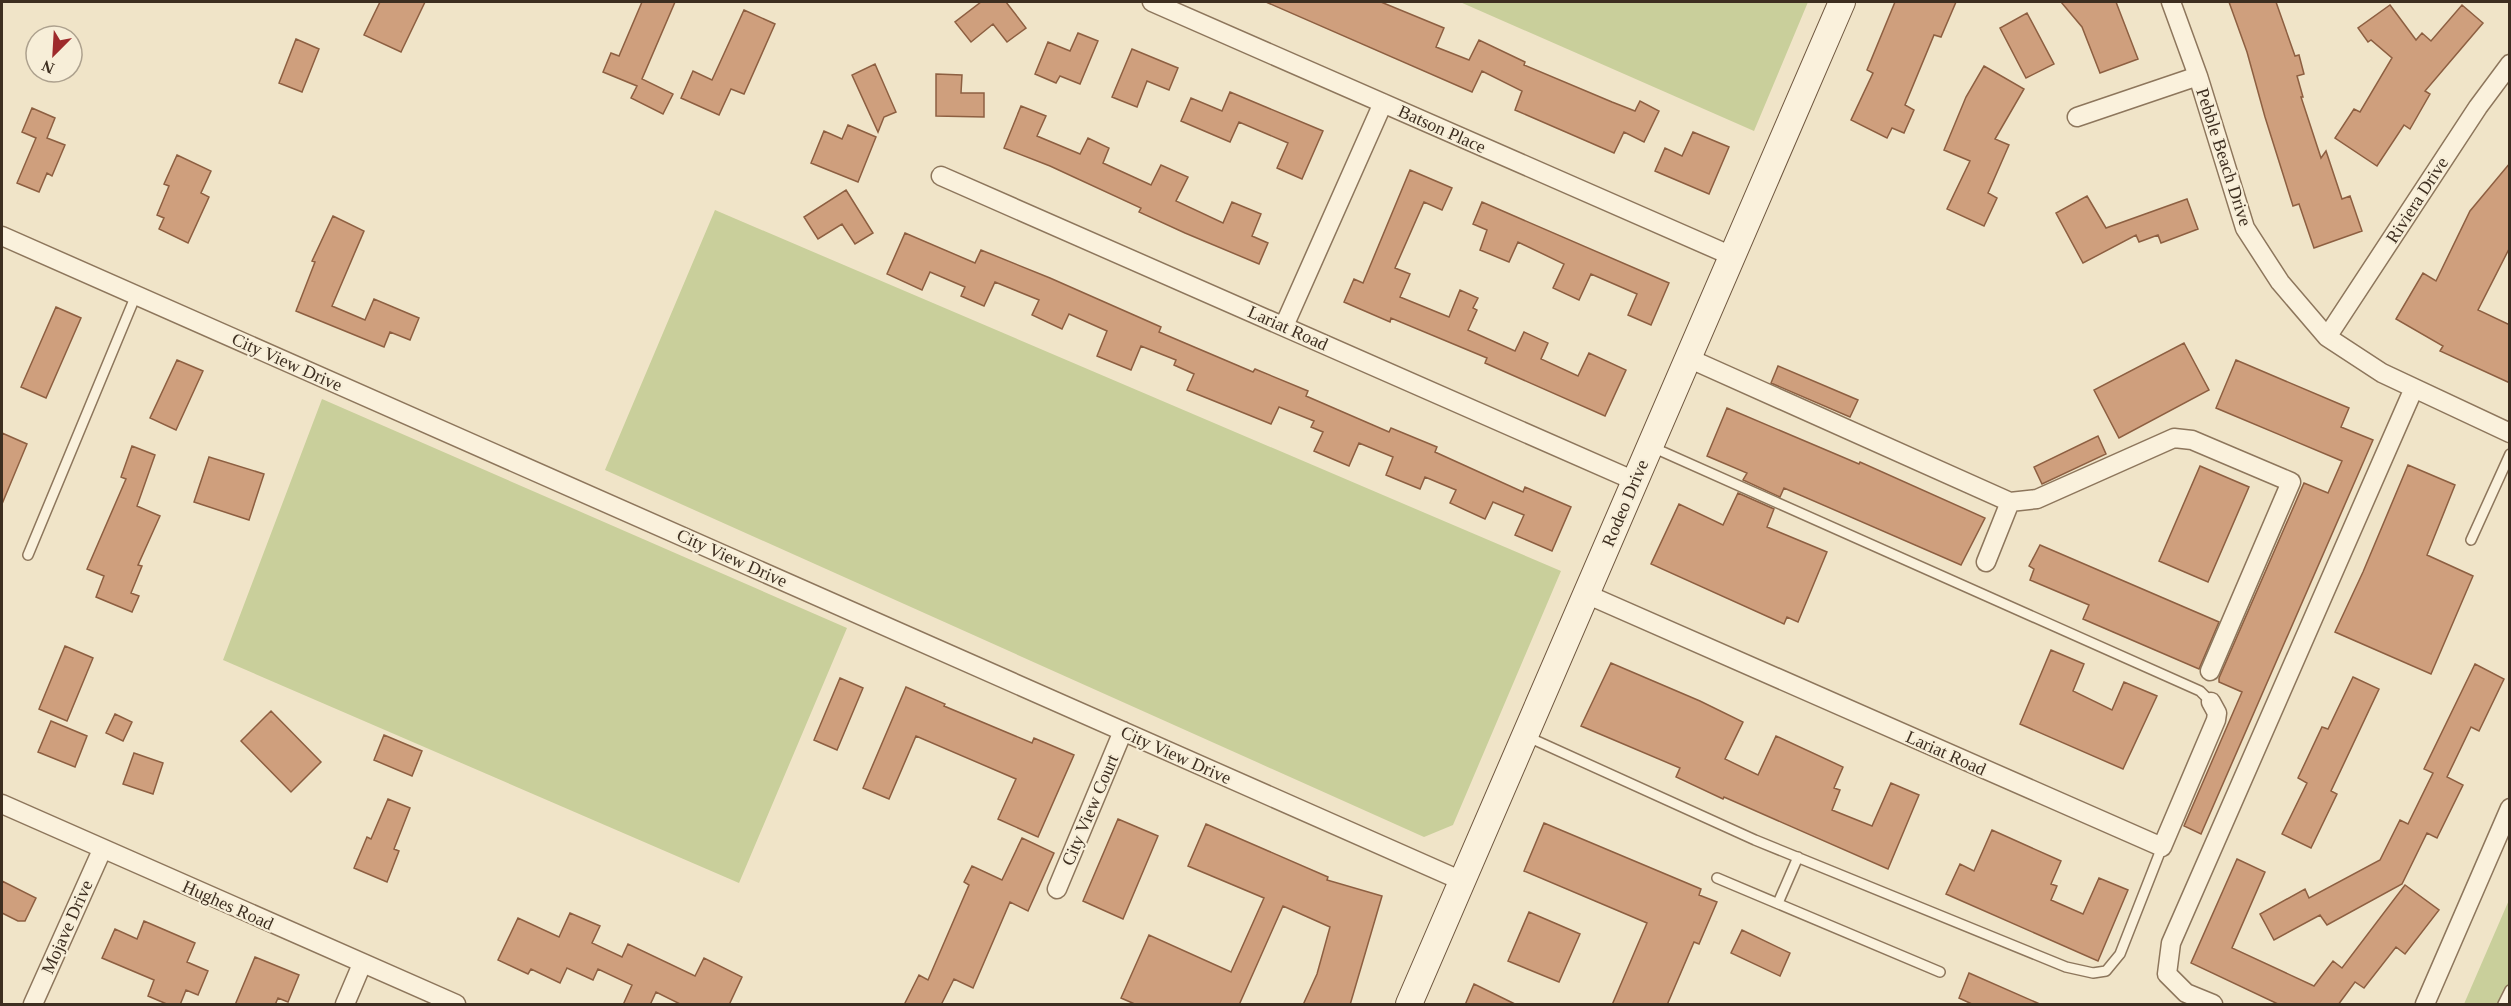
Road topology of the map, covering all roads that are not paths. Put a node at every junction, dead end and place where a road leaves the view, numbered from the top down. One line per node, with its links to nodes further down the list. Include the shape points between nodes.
1 (1152, 2): 6 (street, Batson Place)
2 (1842, 2): 10 (street, Rodeo Drive)
3 (2171, 2): 5 (street, Pebble Beach Drive)
4 (2510, 64): 13 (street, Riviera Drive)
5 (2198, 76): 7 (street); 13 (street, Pebble Beach Drive, via 2246,228 2280,282)
6 (1383, 103): 10 (street, Batson Place); 12 (street)
7 (2077, 117)
8 (941, 176): 12 (street, Lariat Road)
9 (2, 236): 11 (street, City View Drive)
10 (1732, 256): 14 (street, Rodeo Drive)
11 (136, 295): 22 (lane); 27 (street, City View Drive)
12 (1284, 326): 19 (street, Lariat Road)
13 (2327, 337): 15 (street, Pebble Beach Drive, via 2382,373)
14 (1688, 358): 17 (street, Rodeo Drive); 20 (street)
15 (2414, 388): 16 (street, Pebble Beach Drive); 45 (street, via 2170,943 2167,974 2186,993)
16 (2510, 433)
17 (1650, 446): 19 (street, Rodeo Drive); 26 (lane)
18 (2510, 454): 21 (lane)
19 (1635, 481): 24 (street, Rodeo Drive)
20 (2010, 502): 23 (street); 25 (street, via 2037,499 2174,438 2193,440 2291,482)
21 (2471, 540)
22 (28, 555)
23 (1986, 562)
24 (1586, 594): 28 (street, Rodeo Drive); 31 (street, Lariat Road)
25 (2210, 670): 26 (lane)
26 (2206, 696): 31 (street, via 2217,713 2216,720)
27 (1124, 731): 35 (street, City View Drive); 36 (street, City View Court)
28 (1525, 735): 33 (lane); 35 (street, Rodeo Drive)
29 (2, 804): 32 (street, Hughes Road)
30 (2510, 808): 46 (street)
31 (2162, 847): 33 (lane, via 2120,954 2106,971 2093,973 2066,967)
32 (102, 850): 38 (street, Hughes Road); 41 (street, Mojave Drive)
33 (1798, 857): 37 (lane)
34 (1717, 878): 37 (lane)
35 (1462, 880): 44 (street, Rodeo Drive)
36 (1057, 889)
37 (1778, 903): 39 (lane)
38 (362, 964): 42 (street); 43 (street, Hughes Road)
39 (1940, 972)
40 (2510, 990): 47 (lane)
41 (33, 1005)
42 (345, 1005)
43 (456, 1005)
44 (1409, 1005)
45 (2213, 1005)
46 (2425, 1005)
47 (2503, 1005)

